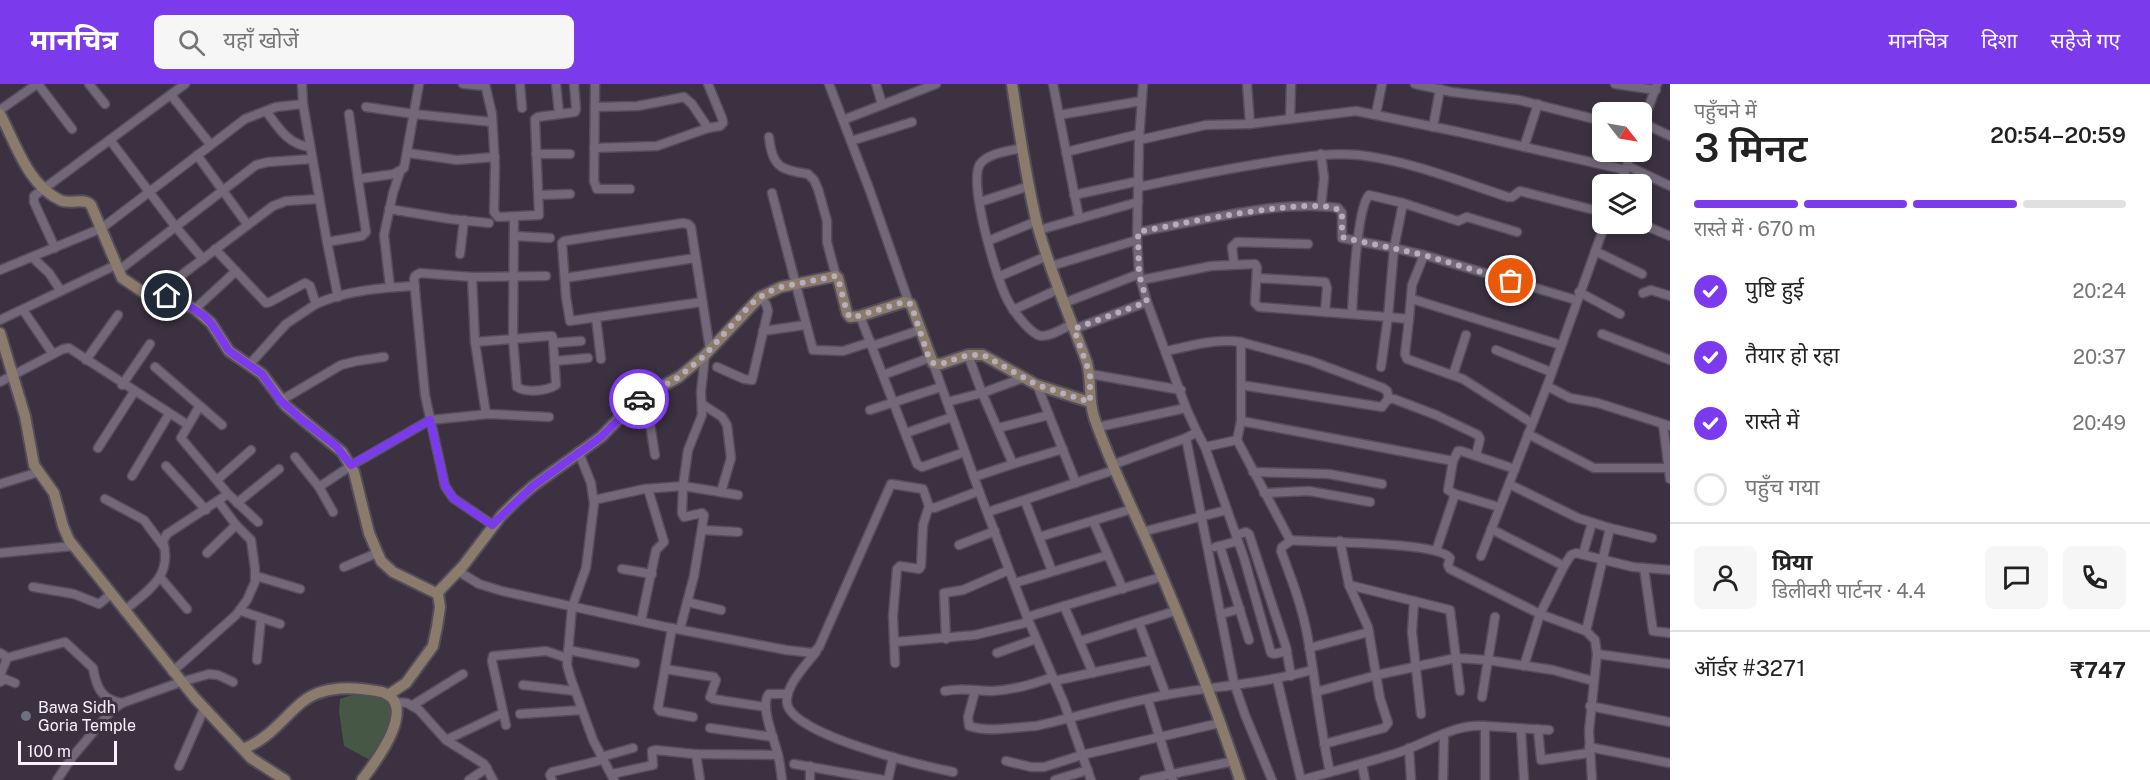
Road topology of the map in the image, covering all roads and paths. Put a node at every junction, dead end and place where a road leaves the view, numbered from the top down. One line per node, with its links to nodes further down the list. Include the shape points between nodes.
1 (37, 84): 38 (street); 52 (street)
2 (89, 84): 30 (street)
3 (185, 84): 27 (street)
4 (302, 84): 31 (street)
5 (419, 84): 40 (street)
6 (463, 84): 22 (street)
7 (520, 84): 36 (street)
8 (556, 84): 41 (street)
9 (574, 84): 41 (street, via 576,111)
10 (596, 84): 35 (street)
11 (708, 84): 51 (street, via 723,123)
12 (829, 84): 46 (street)
13 (876, 84): 32 (street)
14 (936, 84): 32 (street)
15 (1012, 84): 63 (street)
16 (1053, 84): 43 (street)
17 (1143, 84): 28 (street)
18 (1246, 84): 49 (street)
19 (1291, 84): 45 (street)
20 (1382, 84): 42 (street)
21 (1615, 84): 24 (street)
22 (485, 85): 47 (street)
23 (1420, 85): 26 (street)
24 (1656, 87): 29 (street)
25 (1452, 88): 26 (street); 33 (street)
26 (1440, 89): 50 (street)
27 (171, 95): 57 (street); 59 (street)
28 (1141, 101): 43 (street); 56 (street)
29 (1650, 102)
30 (105, 104)
31 (303, 104): 37 (street); 60 (street)
32 (882, 104): 46 (street)
33 (1538, 104): 44 (street); 61 (street)
34 (366, 106): 40 (street)
35 (596, 107): 51 (street, via 638,106 684,97); 62 (street)
36 (522, 108)
37 (266, 111): 59 (street, via 245,119); 60 (street, via 287,138)
38 (0, 112): 80 (street)
39 (349, 114): 76 (street)
40 (414, 114): 47 (street); 65 (street)
41 (559, 114): 66 (street, via 535,119)
42 (1376, 114): 45 (street, via 1349,111); 50 (street)
43 (1059, 115): 64 (street)
44 (1592, 118)
45 (1290, 119): 49 (street)
46 (843, 120): 58 (street)
47 (492, 122): 70 (street)
48 (912, 122): 58 (street)
49 (1250, 124): 56 (street, via 1206,125)
50 (1433, 127): 61 (street)
51 (708, 128): 62 (street, via 657,146)
52 (72, 129)
53 (1652, 129): 54 (street)
54 (1670, 136)
55 (770, 137): 130 (street, via 777,163 814,180 828,225 827,242)
56 (1139, 137): 64 (street); 77 (street)
57 (110, 140): 80 (street); 83 (street)
58 (852, 141): 151 (street)
59 (210, 144): 69 (street)
60 (310, 147): 71 (street)
61 (1524, 147): 73 (street)
62 (594, 148): 81 (street, via 597,189)
63 (1022, 148): 78 (street); 89 (street, via 982,162 977,174)
64 (1066, 152): 87 (street)
65 (408, 153): 70 (street, via 457,160); 74 (street)
66 (536, 154): 67 (street); 86 (street)
67 (570, 154)
68 (1321, 154): 77 (street); 92 (street); 94 (street, via 1399,162 1508,197 1520,191)
69 (196, 155): 82 (street); 83 (street)
70 (495, 157): 95 (street, via 495,215)
71 (312, 159): 82 (street, via 262,162); 88 (street)
72 (1629, 162): 73 (street)
73 (1627, 168): 75 (street); 79 (street)
74 (400, 172): 76 (street); 93 (street)
75 (1624, 174)
76 (358, 179): 112 (street, via 366,232)
77 (1139, 184): 87 (street); 90 (street)
78 (1029, 186): 89 (street); 100 (street)
79 (1670, 186)
80 (42, 189): 102 (street, via 62,201 89,202); 114 (street, via 33,199)
81 (630, 189)
82 (222, 190): 99 (street); 101 (street)
83 (149, 192): 101 (street); 102 (street)
84 (772, 193): 137 (street)
85 (570, 194): 86 (street)
86 (539, 195): 95 (street, via 539,215)
87 (1074, 195): 96 (street)
88 (319, 199): 99 (street, via 279,203); 112 (street)
89 (980, 202): 110 (street)
90 (1138, 202): 96 (street); 107 (street)
91 (1403, 203): 104 (street, via 1458,221 1467,217); 111 (street, via 1367,196); 115 (street)
92 (1321, 206): 107 (street, via 1269,209); 111 (street, via 1340,209 1342,236)
93 (389, 209): 97 (street); 139 (street, via 384,244)
94 (1592, 209)
95 (514, 217): 106 (street)
96 (1079, 219): 100 (street)
97 (464, 220): 98 (street); 118 (street)
98 (489, 223)
99 (247, 224): 116 (street)
100 (1038, 225): 110 (street); 123 (street)
101 (175, 226): 122 (street); 125 (street)
102 (102, 228): 114 (street); 125 (street)
103 (1652, 229): 108 (street)
104 (1517, 232)
105 (1601, 234): 117 (street)
106 (514, 236): 109 (street); 132 (street)
107 (1138, 236): 123 (street); 134 (street)
108 (1670, 236)
109 (550, 238)
110 (988, 241): 133 (street)
111 (1358, 241): 115 (street); 158 (street)
112 (327, 242): 146 (street)
113 (1308, 244): 124 (street, via 1237,243 1232,247)
114 (55, 248): 120 (street)
115 (1394, 248): 119 (street); 162 (street)
116 (215, 249): 122 (street); 127 (street)
117 (1595, 251): 128 (street); 144 (street)
118 (460, 254)
119 (1424, 255): 144 (street); 148 (street, via 1413,279)
120 (32, 257): 126 (street); 141 (street)
121 (695, 258): 135 (street); 135 (street, via 690,227 683,223 564,241); 149 (street)
122 (203, 259): 143 (street)
123 (1049, 261): 133 (street); 140 (street)
124 (1234, 264): 134 (street); 136 (street, via 1255,264)
125 (117, 268): 141 (street); 143 (street, via 134,288)
126 (0, 270)
127 (236, 272): 153 (street, via 266,303 305,283); 154 (street)
128 (1642, 274)
129 (546, 276): 132 (street)
130 (836, 276): 137 (street); 161 (street, via 847,313 850,317)
131 (472, 277): 132 (street); 138 (street, via 420,273 415,276); 175 (street)
132 (513, 277): 173 (street)
133 (998, 277): 156 (street)
134 (1140, 277): 150 (street); 152 (street)
135 (565, 278): 163 (street, via 569,321)
136 (1257, 279): 157 (street, via 1255,303 1259,307); 157 (street, via 1324,282)
137 (797, 284): 147 (street); 166 (street)
138 (415, 286): 139 (street); 227 (street)
139 (390, 287): 146 (street)
140 (1059, 289): 152 (street); 156 (street)
141 (61, 291): 155 (street)
142 (1643, 293): 145 (street, via 1651,290)
143 (155, 296): 154 (street, via 167,296)
144 (1578, 296): 159 (street); 180 (street)
145 (1670, 296)
146 (338, 297): 153 (street)
147 (760, 297): 169 (street, via 767,307); 183 (street)
148 (1412, 299): 164 (street); 180 (street)
149 (702, 302): 163 (street); 183 (street)
150 (1147, 302): 167 (street); 182 (street)
151 (909, 303): 161 (street); 168 (street)
152 (1064, 303): 167 (street)
153 (316, 304): 193 (street, via 286,324)
154 (195, 309): 193 (street, via 211,323 229,351)
155 (23, 310): 165 (street); 184 (street)
156 (1013, 310): 167 (street, via 1039,336)
157 (1325, 312): 158 (street)
158 (1352, 314): 162 (street)
159 (1620, 314)
160 (118, 315): 189 (street)
161 (860, 316): 179 (street)
162 (1388, 317): 164 (street); 196 (street)
163 (596, 318): 188 (street)
164 (1409, 319): 200 (street, via 1406,357)
165 (0, 320)
166 (805, 325): 169 (street); 179 (street, via 814,351 843,351)
167 (1073, 327): 198 (street)
168 (920, 330): 179 (street); 190 (street)
169 (763, 331): 195 (street, via 752,380)
170 (0, 333): 201 (street)
171 (1602, 334): 191 (street)
172 (1466, 335): 200 (street)
173 (513, 339): 175 (street); 177 (street, via 552,336); 192 (street, via 518,388 555,387)
174 (581, 341): 177 (street)
175 (475, 342): 223 (street)
176 (1241, 342): 182 (street, via 1214,341); 206 (street); 213 (street, via 1311,361 1373,384 1385,389)
177 (554, 343): 192 (street)
178 (150, 344): 204 (street)
179 (872, 344): 199 (street)
180 (1561, 345): 197 (street)
181 (1496, 350): 197 (street)
182 (1166, 351): 209 (street)
183 (707, 352): 212 (street, via 671,382); 218 (street)
184 (53, 354): 189 (street, via 69,348); 201 (street)
185 (968, 355): 190 (street, via 941,364); 202 (street, via 983,355); 211 (street)
186 (384, 357): 214 (street, via 341,365)
187 (588, 358): 192 (street)
188 (601, 358)
189 (86, 360): 204 (street)
190 (931, 360): 199 (street); 208 (street)
191 (1670, 360)
192 (555, 361)
193 (249, 365): 214 (street, via 262,374)
194 (155, 367): 219 (street)
195 (717, 367)
196 (1381, 367)
197 (1551, 372): 207 (street)
198 (1090, 374): 209 (street); 217 (street)
199 (883, 375): 215 (street)
200 (1453, 375): 229 (street)
201 (12, 376): 203 (street); 257 (street, via 26,416 32,460)
202 (1023, 378): 205 (street); 211 (street)
203 (0, 382)
204 (122, 385): 210 (street)
205 (1037, 385): 217 (street); 224 (street)
206 (1241, 385): 213 (street, via 1382,407); 228 (street)
207 (1547, 386): 229 (street); 232 (street, via 1570,398)
208 (941, 387): 215 (street); 216 (street)
209 (1181, 390): 220 (street)
210 (134, 392): 222 (street); 241 (street)
211 (982, 393): 216 (street); 234 (street)
212 (641, 397): 245 (street); 246 (street, via 648,412)
213 (1389, 399): 247 (street, via 1478,435)
214 (280, 400): 251 (street, via 336,446)
215 (893, 401): 221 (street); 236 (street)
216 (947, 402): 226 (street)
217 (1090, 402): 233 (street)
218 (702, 404): 267 (street); 271 (street, via 727,425 731,458)
219 (199, 407): 230 (street); 231 (street)
220 (1181, 408): 233 (street); 235 (street)
221 (870, 410)
222 (169, 414): 230 (street); 259 (street)
223 (486, 414): 225 (street); 227 (street)
224 (1049, 415): 234 (street); 242 (street)
225 (549, 417)
226 (952, 417): 236 (street); 244 (street)
227 (430, 420): 251 (street); 294 (street, via 445,486 453,498)
228 (1241, 421): 239 (street); 249 (street)
229 (1532, 423): 237 (street)
230 (188, 425): 261 (street, via 181,438)
231 (222, 425)
232 (1667, 425): 254 (street)
233 (1098, 427): 253 (street)
234 (998, 428): 250 (street)
235 (1197, 432): 238 (street); 240 (street)
236 (906, 433): 244 (street, via 917,464 922,467)
237 (1528, 434): 254 (street, via 1594,468); 256 (street)
238 (1186, 438): 253 (street); 289 (street)
239 (1237, 440): 240 (street); 258 (street)
240 (1205, 447): 286 (street)
241 (98, 448)
242 (1063, 449): 250 (street); 263 (street)
243 (251, 450): 261 (street)
244 (965, 452): 260 (street)
245 (579, 453): 277 (street); 294 (street, via 533,486)
246 (656, 455)
247 (1476, 455): 249 (street, via 1459,451); 256 (street)
248 (295, 457): 268 (street)
249 (1454, 461): 274 (street, via 1447,486)
250 (1013, 464): 260 (street)
251 (351, 465): 268 (street); 314 (street)
252 (166, 466): 285 (street)
253 (1113, 468): 263 (street); 284 (street)
254 (1668, 468): 262 (street)
255 (279, 469): 281 (street)
256 (1515, 469): 266 (street)
257 (39, 472): 264 (street); 307 (street, via 54,493)
258 (1253, 472): 265 (street, via 1329,474); 272 (street)
259 (132, 476)
260 (974, 477): 270 (street)
261 (217, 480): 273 (street)
262 (1670, 480)
263 (1076, 483): 279 (street)
264 (0, 484)
265 (1382, 484)
266 (1509, 484): 283 (street); 292 (street)
267 (682, 486): 269 (street); 271 (street); 297 (street, via 682,516 704,514)
268 (318, 487): 287 (street)
269 (648, 489): 277 (street); 327 (street, via 664,542 656,550)
270 (979, 491): 282 (street, via 936,508); 288 (street)
271 (722, 492): 275 (street)
272 (1264, 493): 280 (street, via 1309,491); 304 (street)
273 (228, 494): 278 (street); 281 (street)
274 (1455, 494): 283 (street); 311 (street)
275 (738, 495)
276 (105, 499): 309 (street, via 144,520)
277 (594, 500): 341 (street, via 586,568)
278 (218, 501): 285 (street); 293 (street)
279 (1025, 501): 288 (street); 301 (street)
280 (1370, 502)
281 (237, 503): 291 (street)
282 (929, 506): 364 (street, via 923,525 921,566 897,569); 367 (street, via 922,489 891,484)
283 (1500, 507): 296 (street)
284 (1132, 509): 290 (street); 300 (street)
285 (206, 510): 309 (street, via 171,530 164,538)
286 (1227, 510): 289 (street); 302 (street)
287 (333, 512)
288 (988, 512): 298 (street)
289 (1198, 516): 300 (street); 310 (street)
290 (1093, 521): 301 (street); 315 (street)
291 (258, 522)
292 (1592, 523): 295 (street); 316 (street)
293 (236, 525): 313 (street); 328 (street, via 250,540)
294 (492, 525): 325 (street)
295 (1610, 528): 303 (street); 318 (street)
296 (1491, 529): 317 (street); 319 (street)
297 (702, 530): 299 (street); 339 (street)
298 (995, 531): 306 (street); 323 (street)
299 (738, 532)
300 (1142, 532): 330 (street)
301 (1039, 537): 326 (street)
302 (1237, 538): 308 (street); 366 (street, via 1270,653); 366 (street, via 1249,534)
303 (1652, 538)
304 (1292, 540): 305 (street); 365 (street, via 1281,551)
305 (1340, 541): 311 (street); 332 (street)
306 (959, 545)
307 (73, 546): 312 (street); 336 (street)
308 (1220, 546): 310 (street); 343 (street)
309 (164, 547): 329 (street, via 165,566)
310 (1208, 548): 348 (street)
311 (1436, 550): 349 (street, via 1449,556 1450,569)
312 (0, 553)
313 (207, 553)
314 (377, 553): 320 (street); 337 (street, via 393,572)
315 (1108, 555): 326 (street); 335 (street)
316 (1583, 555): 318 (street); 319 (street, via 1571,555)
317 (1481, 556)
318 (1604, 560): 321 (street); 358 (street)
319 (1564, 566): 349 (street)
320 (344, 567)
321 (1644, 568): 324 (street); 359 (street, via 1653,631)
322 (622, 569): 327 (street)
323 (1009, 570): 331 (street); 360 (street, via 963,590 944,592)
324 (1670, 570)
325 (458, 571): 337 (street); 341 (street, via 490,588)
326 (1052, 571): 331 (street)
327 (652, 574): 353 (street)
328 (256, 576): 334 (street); 346 (street)
329 (160, 577): 342 (street); 345 (street)
330 (1161, 577): 335 (street); 347 (street)
331 (1015, 583): 352 (street)
332 (1349, 585): 338 (street); 357 (street)
333 (33, 587): 336 (street, via 74,594 99,604)
334 (300, 589)
335 (1123, 589): 340 (street)
336 (111, 594): 345 (street)
337 (438, 594): 406 (street, via 440,607 433,646)
338 (1414, 600): 372 (street, via 1450,610); 379 (street)
339 (687, 602): 344 (street); 356 (street)
340 (1064, 606): 352 (street); 363 (street)
341 (572, 607): 353 (street); 369 (street)
342 (187, 609)
343 (1240, 609): 348 (street); 362 (street)
344 (721, 610)
345 (124, 611): 383 (street)
346 (241, 611): 351 (street); 383 (street)
347 (1175, 611): 355 (street); 398 (street)
348 (1221, 614): 396 (street)
349 (1540, 614): 358 (street); 380 (street)
350 (1495, 617): 375 (street)
351 (261, 618): 354 (street); 373 (street)
352 (1028, 620): 360 (street); 361 (street)
353 (641, 621): 356 (street)
354 (280, 624)
355 (1139, 624): 363 (street); 374 (street)
356 (676, 629): 367 (street, via 806,654); 381 (street)
357 (1369, 632): 365 (street); 387 (street)
358 (1586, 632): 370 (street, via 1595,640)
359 (1670, 633)
360 (946, 639): 364 (street)
361 (1036, 639): 368 (street); 389 (street)
362 (1249, 640)
363 (1080, 641): 384 (street)
364 (894, 642): 377 (street)
365 (1310, 648): 382 (street)
366 (1287, 651): 388 (street)
367 (816, 652): 404 (street)
368 (997, 653)
369 (567, 654): 376 (street); 399 (street); 415 (street, via 546,651 493,656)
370 (1597, 654): 378 (street); 391 (street)
371 (3, 656): 386 (street); 409 (street, via 65,642 93,668 93,680 101,691 110,700)
372 (1456, 658): 375 (street); 379 (street); 402 (street)
373 (257, 660)
374 (1152, 660): 384 (street); 405 (street)
375 (1487, 660): 380 (street); 407 (street)
376 (635, 663)
377 (895, 663)
378 (1670, 664)
379 (1415, 666): 387 (street); 417 (street)
380 (1524, 666): 391 (street)
381 (665, 669): 412 (street, via 714,677 710,697 713,699); 418 (street, via 658,710)
382 (1312, 670): 388 (street); 403 (street)
383 (172, 672): 393 (street)
384 (1093, 673): 389 (street)
385 (463, 674): 410 (street)
386 (0, 675)
387 (1377, 675): 403 (street); 432 (street, via 1388,725)
388 (1291, 676): 390 (street)
389 (1054, 679): 401 (street, via 1012,690); 419 (street)
390 (1277, 679): 396 (street); 470 (street)
391 (1593, 681): 411 (street)
392 (0, 682): 395 (street, via 5,679)
393 (181, 682): 394 (street, via 214,674); 409 (street); 413 (street)
394 (233, 682)
395 (15, 683)
396 (1234, 683): 398 (street); 469 (street)
397 (523, 685): 399 (street)
398 (1208, 687): 405 (street); 421 (street)
399 (575, 691): 414 (street)
400 (945, 691): 401 (street)
401 (975, 691): 419 (street, via 969,726 1003,729)
402 (1460, 691)
403 (1316, 692): 432 (street)
404 (788, 694): 412 (street, via 770,694); 440 (street, via 788,708 808,725 834,738)
405 (1167, 695): 408 (street)
406 (391, 698): 410 (street); 435 (street, via 374,690 349,687 317,694 302,702 267,737); 457 (street, via 395,715 393,733)
407 (1482, 698)
408 (1148, 700): 419 (street); 430 (street)
409 (122, 703): 455 (street, via 73,756)
410 (413, 705): 431 (street)
411 (1590, 706): 420 (street); 436 (street)
412 (766, 707): 429 (street)
413 (204, 709): 435 (street); 447 (street)
414 (582, 710): 416 (street); 441 (street)
415 (503, 713): 422 (street); 431 (street)
416 (520, 714)
417 (1421, 714)
418 (693, 717)
419 (1070, 717): 439 (street)
420 (1670, 722)
421 (1220, 723): 430 (street); 442 (street)
422 (506, 725)
423 (1485, 726): 425 (street); 428 (street, via 1466,726); 474 (street)
424 (710, 728): 429 (street)
425 (1521, 729): 426 (street); 475 (street)
426 (1538, 729): 427 (street); 436 (street, via 1541,760)
427 (1549, 730)
428 (1444, 734): 434 (street); 473 (street)
429 (773, 737): 438 (street)
430 (1158, 737): 439 (street); 454 (street)
431 (446, 740): 449 (street)
432 (1324, 744): 452 (street)
433 (633, 748): 441 (street)
434 (1409, 748): 446 (street); 472 (street)
435 (243, 749): 456 (street)
436 (1589, 750): 444 (street); 476 (street)
437 (696, 754): 438 (street); 453 (street, via 654,750 653,765); 461 (street)
438 (778, 755): 462 (street)
439 (1082, 755): 443 (street, via 1038,767); 450 (street)
440 (893, 757): 451 (street); 464 (street)
441 (602, 758): 453 (street); 460 (street, via 552,772)
442 (1234, 760): 454 (street); 468 (street)
443 (1006, 761)
444 (1670, 763)
445 (794, 764): 448 (street)
446 (1362, 764): 452 (street); 471 (street)
447 (179, 766)
448 (810, 766): 463 (street); 464 (street)
449 (487, 768): 458 (street); 459 (street)
450 (1088, 770): 465 (street); 466 (street)
451 (953, 772)
452 (1330, 772): 470 (street)
453 (613, 777)
454 (1172, 777): 467 (street)
455 (57, 780)
456 (285, 780)
457 (362, 780)
458 (469, 780)
459 (493, 780)
460 (552, 780)
461 (700, 780)
462 (782, 780)
463 (810, 780)
464 (886, 780)
465 (1055, 780)
466 (1091, 780)
467 (1144, 780)
468 (1240, 780)
469 (1272, 780)
470 (1301, 780)
471 (1365, 780)
472 (1411, 780)
473 (1443, 780)
474 (1485, 780)
475 (1524, 780)
476 (1592, 780)

